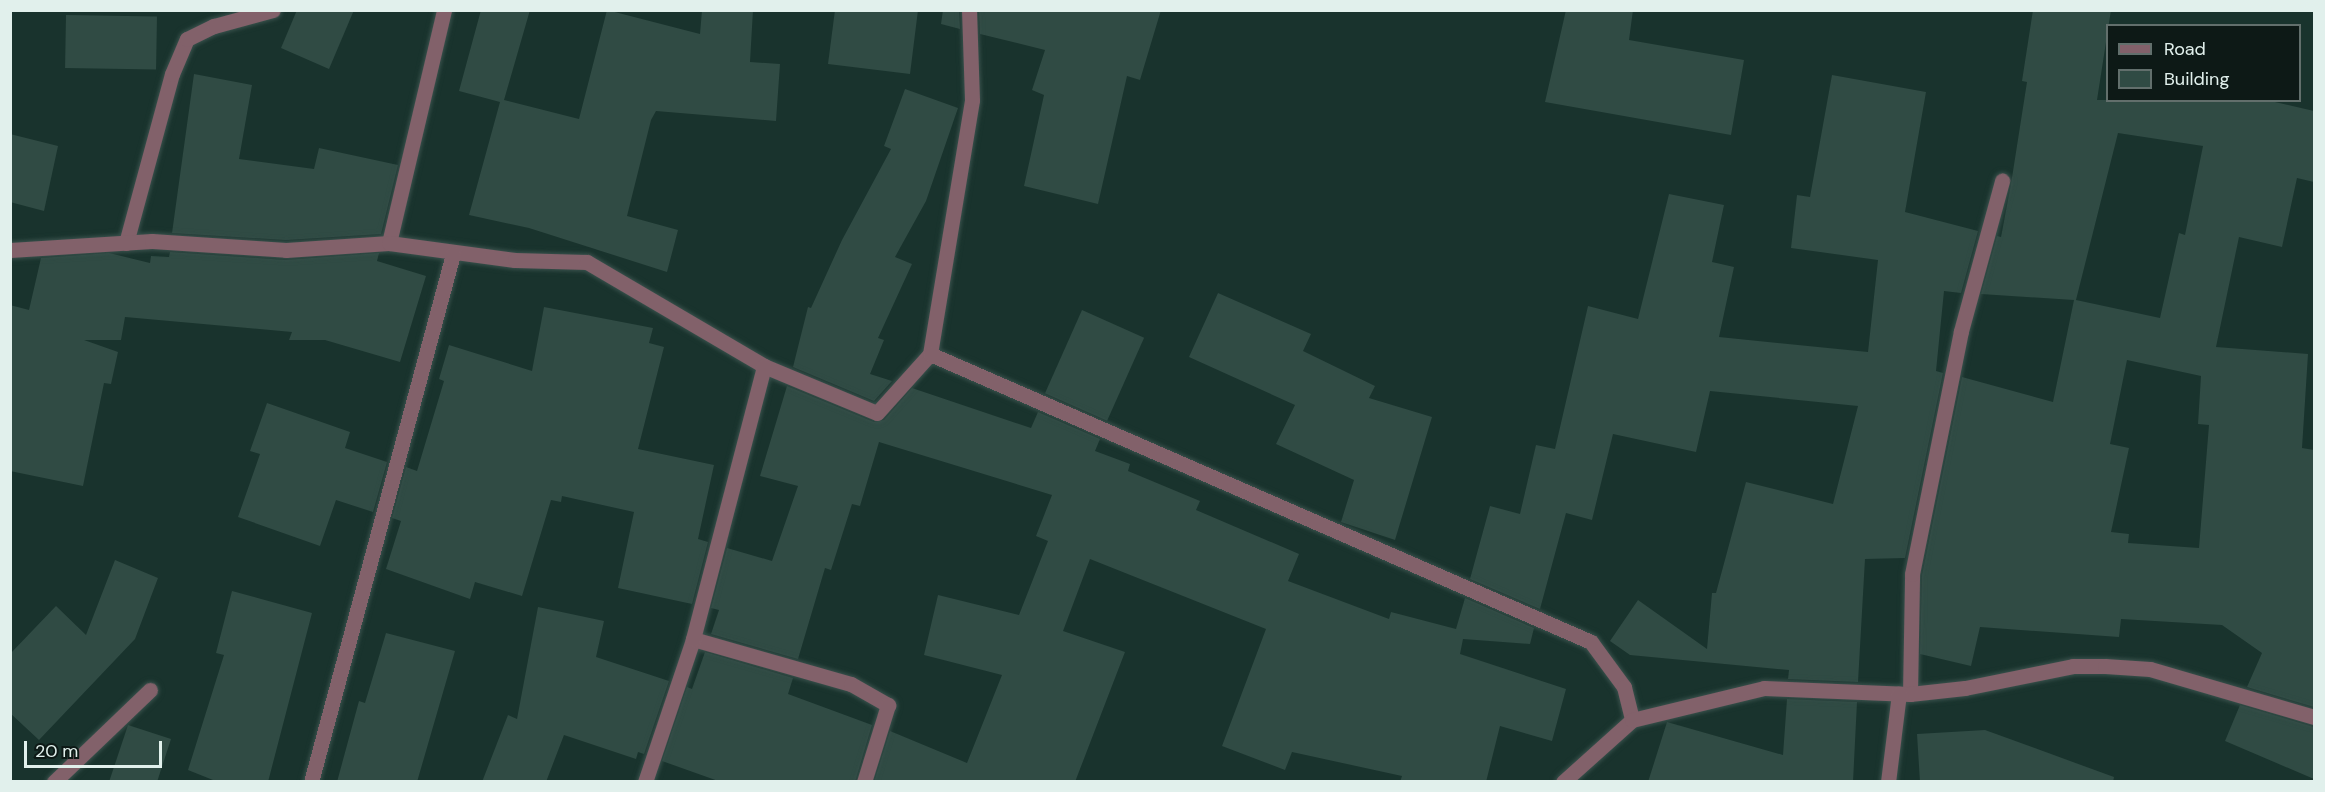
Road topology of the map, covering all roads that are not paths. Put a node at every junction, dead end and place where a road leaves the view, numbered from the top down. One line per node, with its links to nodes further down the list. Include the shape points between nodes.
1 (273, 10): 5 (street, via 214,26 187,39 172,74)
2 (444, 10): 6 (street)
3 (969, 10): 9 (street, via 972,100)
4 (2002, 181): 13 (street, via 1961,330 1912,574)
5 (126, 243): 6 (street, via 286,250); 7 (street)
6 (389, 243): 8 (street)
7 (10, 250)
8 (453, 254): 10 (street, via 587,262); 17 (street)
9 (930, 354): 10 (street, via 877,413); 15 (street, via 1591,642 1624,687)
10 (764, 366): 11 (street)
11 (693, 639): 18 (street); 19 (street, via 851,684 888,705)
12 (150, 690): 16 (street)
13 (1904, 694): 14 (street, via 1965,688 2073,666 2150,669); 15 (street, via 1764,688); 21 (street)
14 (2314, 717)
15 (1632, 720): 20 (street)
16 (54, 782)
17 (311, 782)
18 (645, 782)
19 (864, 782)
20 (1563, 782)
21 (1888, 782)

